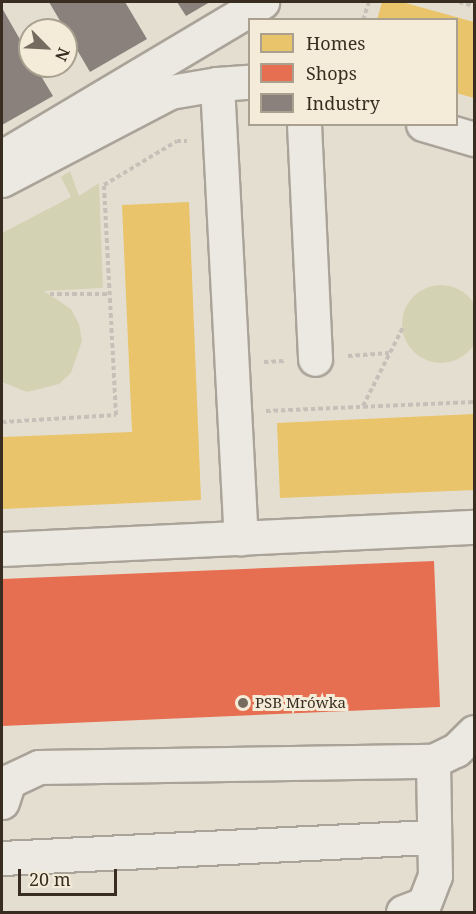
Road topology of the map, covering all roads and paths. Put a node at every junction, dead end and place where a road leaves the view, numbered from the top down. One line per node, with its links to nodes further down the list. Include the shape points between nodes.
1 (262, 2): 12 (street)
2 (369, 2): 5 (path)
3 (459, 2): 4 (path)
4 (474, 6)
5 (364, 18)
6 (248, 82): 7 (street)
7 (217, 84): 11 (street); 13 (street, via 170,92)
8 (304, 126): 17 (street)
9 (430, 126): 10 (street)
10 (474, 139)
11 (221, 142): 15 (path, via 177,141 104,185); 20 (street)
12 (2, 157)
13 (2, 180)
14 (50, 294): 15 (path)
15 (110, 294): 21 (path, via 116,415)
16 (403, 327): 19 (path)
17 (315, 358)
18 (474, 402): 19 (path)
19 (362, 407): 20 (path)
20 (235, 413): 23 (street)
21 (2, 422)
22 (474, 527): 23 (street)
23 (241, 538): 24 (street)
24 (2, 549)
25 (474, 732): 26 (street, via 456,750)
26 (433, 761): 27 (street, via 39,767 9,781); 28 (street)
27 (2, 802)
28 (433, 837): 29 (street); 30 (street, via 435,876 430,895 417,909)
29 (2, 858)
30 (403, 912)

